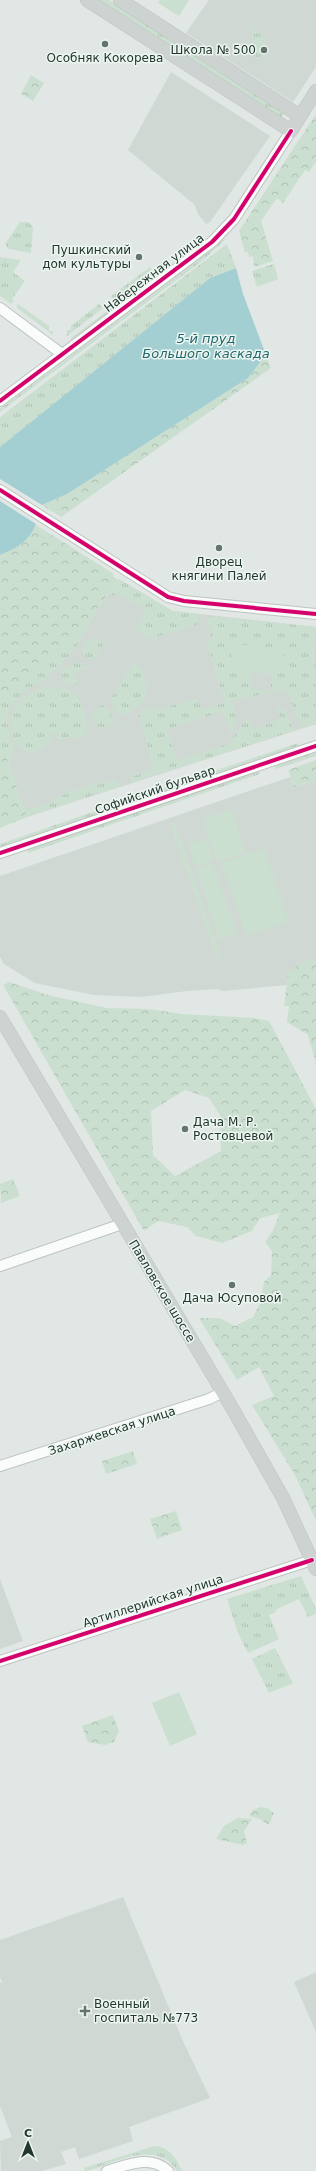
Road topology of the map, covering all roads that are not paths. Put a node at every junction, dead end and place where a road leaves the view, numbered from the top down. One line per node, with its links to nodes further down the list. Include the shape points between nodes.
1 (88, 0): 5 (main road)
2 (120, 0): 4 (main road)
3 (316, 91): 4 (main road)
4 (300, 116): 5 (main road)
5 (291, 132): 7 (street, Набережная улица, via 234,219 212,242)
6 (0, 308): 7 (street)
7 (62, 354): 8 (street, Набережная улица)
8 (0, 401)
9 (0, 490): 10 (street, via 168,597 184,601)
10 (316, 614)
11 (316, 746): 12 (street, Софийский бульвар)
12 (0, 853)
13 (0, 1017): 14 (main road, Павловское шоссе)
14 (122, 1224): 15 (street); 16 (main road, Павловское шоссе)
15 (0, 1266)
16 (223, 1392): 17 (street, Захаржевская улица, via 209,1399); 18 (main road, Павловское шоссе, via 283,1498)
17 (0, 1466)
18 (314, 1564): 19 (street, Артиллерийская улица)
19 (0, 1661)
20 (107, 2171): 21 (street, via 145,2161 156,2162)
21 (168, 2171)

